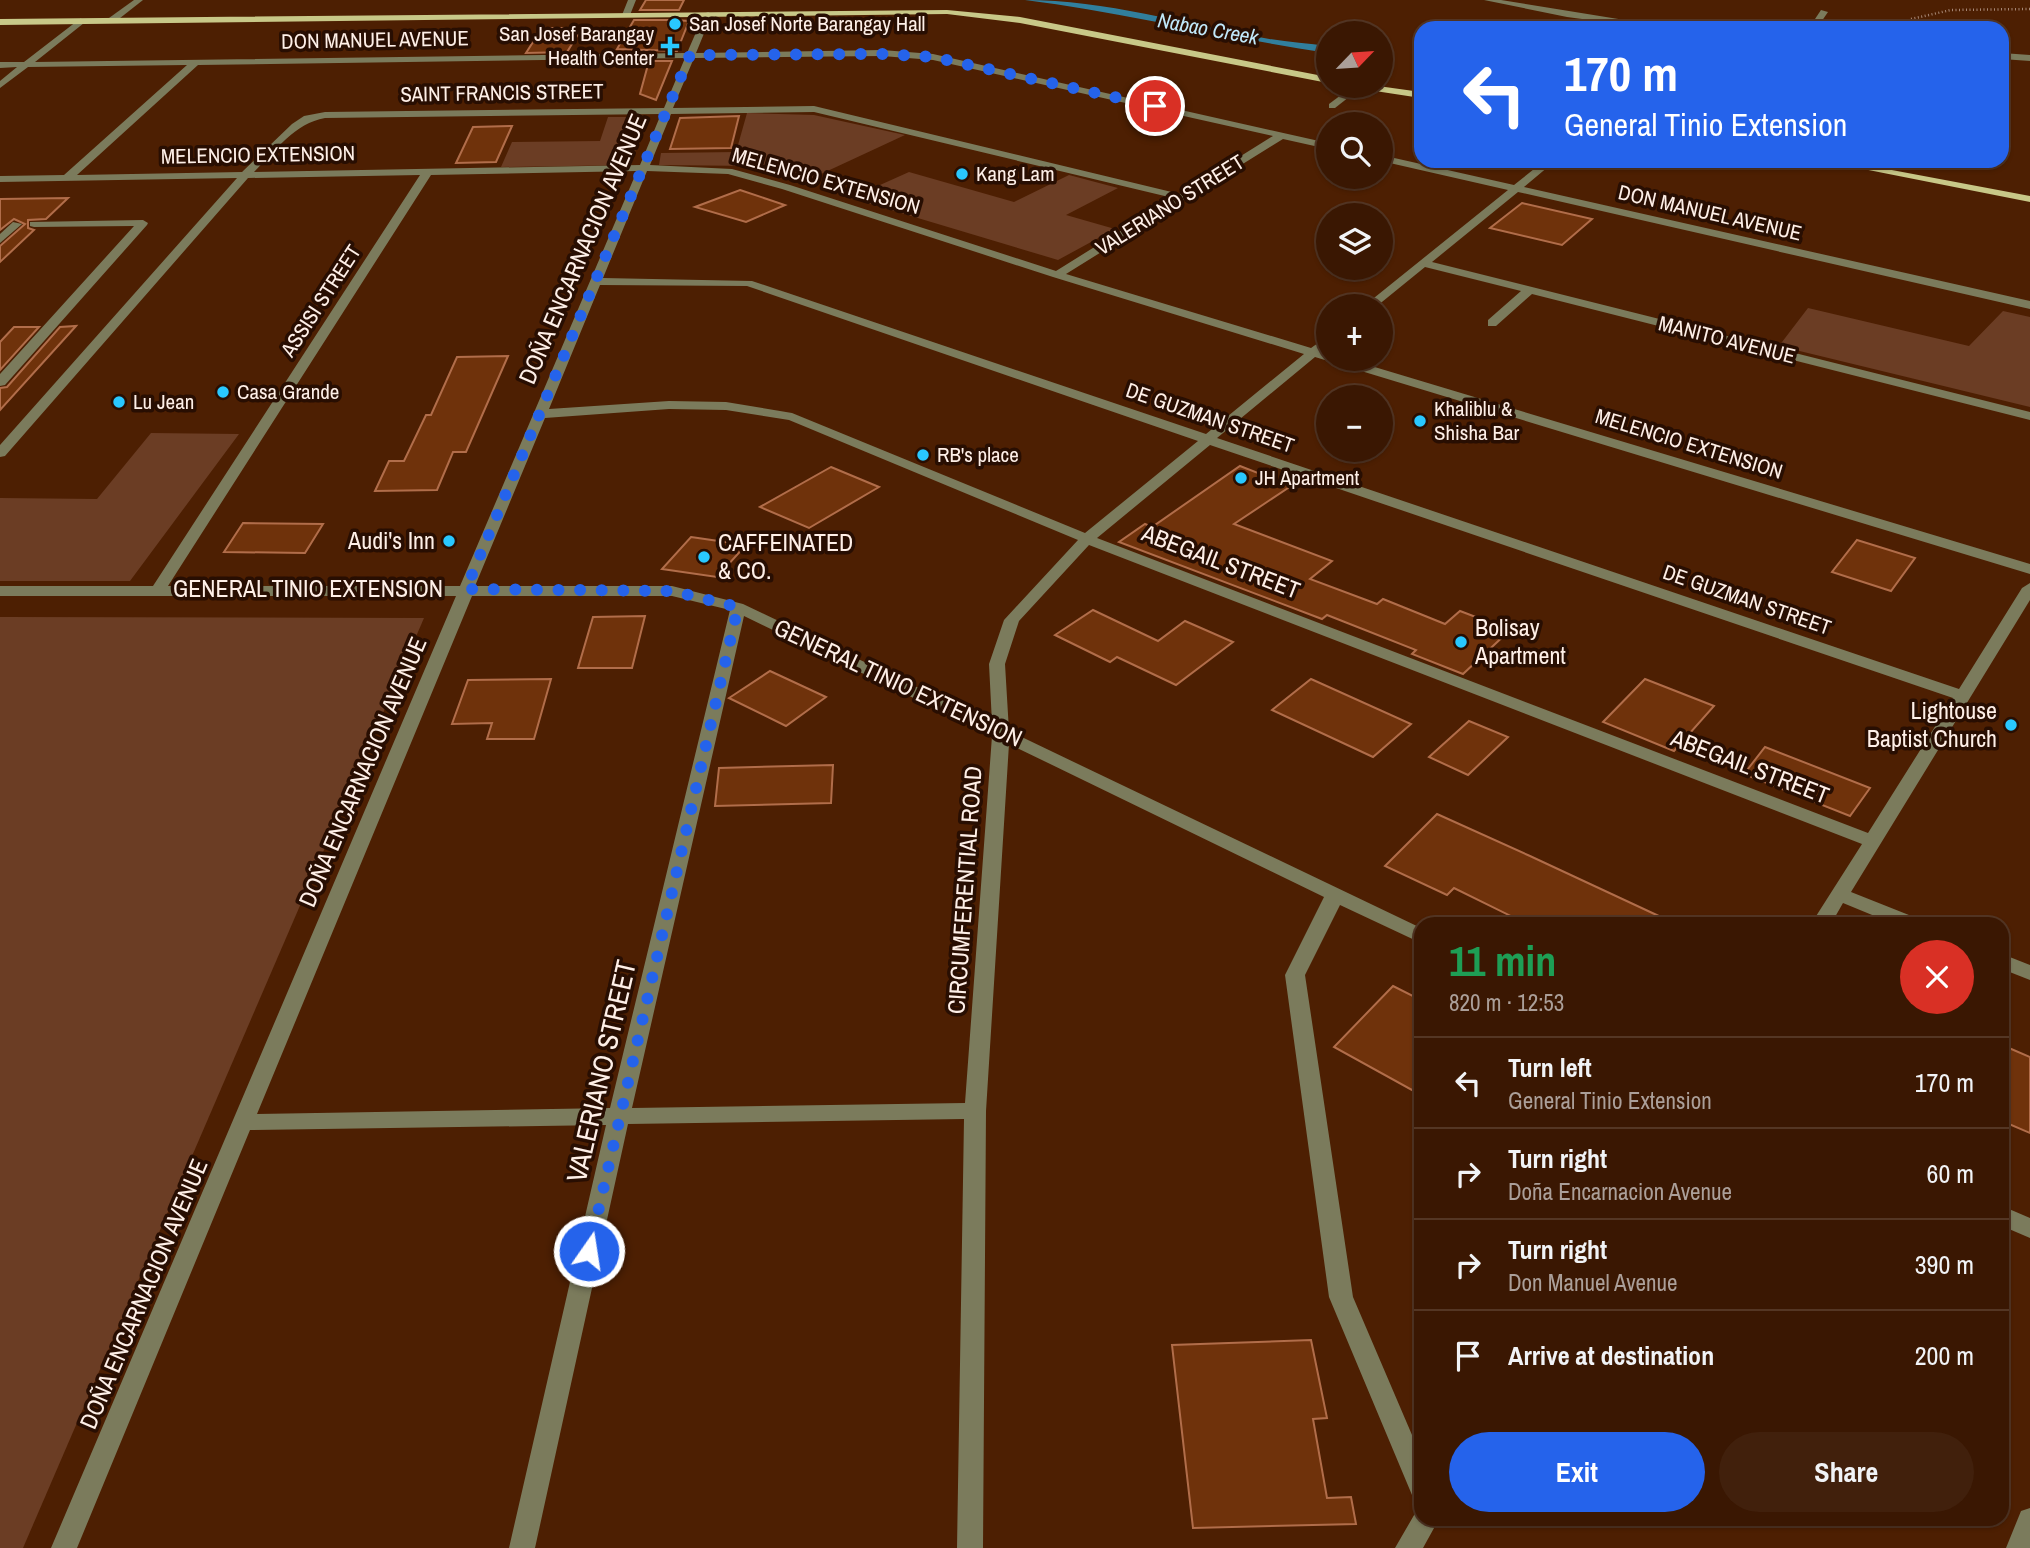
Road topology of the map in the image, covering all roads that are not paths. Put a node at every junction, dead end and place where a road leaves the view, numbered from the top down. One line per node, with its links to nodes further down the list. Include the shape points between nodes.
1 (139, 0): 7 (street)
2 (632, 0): 6 (street)
3 (1489, 0): 9 (street)
4 (1824, 12): 10 (street)
5 (708, 14): 6 (main road); 12 (street, DOÑA ENCARNACION AVENUE); 18 (main road, via 947,12 1020,20)
6 (626, 15): 7 (main road)
7 (112, 20): 8 (main road)
8 (81, 21): 11 (main road); 17 (street)
9 (1615, 21)
10 (1818, 21)
11 (0, 22)
12 (690, 55): 15 (street, DON MANUEL AVENUE); 24 (street, DOÑA ENCARNACION AVENUE); 25 (street, DON MANUEL AVENUE, via 933,57)
13 (2009, 56): 14 (street)
14 (2030, 58)
15 (195, 62): 17 (street, DON MANUEL AVENUE); 35 (street)
16 (0, 65): 17 (street, DON MANUEL AVENUE)
17 (25, 65): 19 (street)
18 (1316, 78)
19 (0, 85)
20 (1393, 91): 21 (main road)
21 (1414, 94)
22 (1343, 98): 23 (street)
23 (1332, 106)
24 (668, 109): 29 (street, DOÑA ENCARNACION AVENUE); 34 (street, SAINT FRANCIS STREET, via 325,115 295,126); 38 (street, SAINT FRANCIS STREET, via 814,109)
25 (1282, 135): 26 (street, DON MANUEL AVENUE); 38 (street, VALERIANO STREET)
26 (1316, 143)
27 (1393, 161): 28 (street, DON MANUEL AVENUE)
28 (1414, 165)
29 (643, 168): 33 (street, MELENCIO EXTENSION); 44 (street, MELENCIO EXTENSION, via 728,171); 45 (street, DOÑA ENCARNACION AVENUE)
30 (1426, 168): 37 (street, DON MANUEL AVENUE)
31 (1541, 168): 37 (street)
32 (1865, 168): 39 (main road)
33 (426, 174): 34 (street, MELENCIO EXTENSION); 62 (street, ASSISI STREET)
34 (244, 176): 35 (street, MELENCIO EXTENSION); 57 (street, SAINT FRANCIS STREET)
35 (67, 178): 36 (street, MELENCIO EXTENSION)
36 (0, 179)
37 (1516, 188): 43 (street); 48 (street, DON MANUEL AVENUE)
38 (1184, 198): 44 (street, VALERIANO STREET)
39 (2030, 199)
40 (17, 224): 42 (street)
41 (34, 224): 53 (street, via 142,223)
42 (0, 240)
43 (1423, 263): 46 (street, MANITO AVENUE); 47 (street)
44 (1057, 275): 50 (street, MELENCIO EXTENSION)
45 (596, 281): 54 (street, DOÑA ENCARNACION AVENUE); 56 (street, DE GUZMAN STREET, via 748,283)
46 (1530, 290): 49 (street); 55 (street, MANITO AVENUE)
47 (1385, 294)
48 (2030, 305)
49 (1492, 323)
50 (1316, 353)
51 (1316, 358): 56 (street, CIRCUMFERENTIAL ROAD)
52 (1376, 371): 59 (street, MELENCIO EXTENSION)
53 (0, 382)
54 (540, 414): 58 (street, ABEGAIL STREET, via 715,405 792,417); 61 (street, DOÑA ENCARNACION AVENUE)
55 (2030, 416)
56 (1207, 439): 58 (street, CIRCUMFERENTIAL ROAD); 65 (street, DE GUZMAN STREET)
57 (0, 453)
58 (1087, 539): 66 (street, CIRCUMFERENTIAL ROAD, via 1012,620 997,664); 67 (street, ABEGAIL STREET)
59 (2030, 569)
60 (2030, 588): 65 (street)
61 (466, 589): 62 (street, GENERAL TINIO EXTENSION); 64 (street, GENERAL TINIO EXTENSION, via 672,591); 77 (street, DOÑA ENCARNACION AVENUE)
62 (158, 590): 63 (street, GENERAL TINIO EXTENSION)
63 (0, 591)
64 (738, 607): 66 (street, GENERAL TINIO EXTENSION); 76 (street, VALERIANO STREET)
65 (1962, 696): 67 (street)
66 (1001, 732): 68 (street, GENERAL TINIO EXTENSION); 75 (street, CIRCUMFERENTIAL ROAD)
67 (1871, 841): 69 (street)
68 (1335, 895): 72 (street, GENERAL TINIO EXTENSION); 80 (street, via 1295,975 1341,1297)
69 (1841, 895): 70 (street); 71 (street)
70 (1826, 917)
71 (1895, 917)
72 (1414, 933)
73 (2009, 964): 74 (street)
74 (2030, 973)
75 (975, 1111): 76 (street); 85 (street, CIRCUMFERENTIAL ROAD)
76 (619, 1115): 77 (street); 84 (street, VALERIANO STREET)
77 (243, 1122): 83 (street, DOÑA ENCARNACION AVENUE)
78 (2009, 1218): 79 (street)
79 (2030, 1229)
80 (1414, 1470)
81 (2030, 1520): 87 (street)
82 (1422, 1526): 86 (street)
83 (64, 1548)
84 (523, 1548)
85 (970, 1548)
86 (1408, 1548)
87 (2019, 1548)

